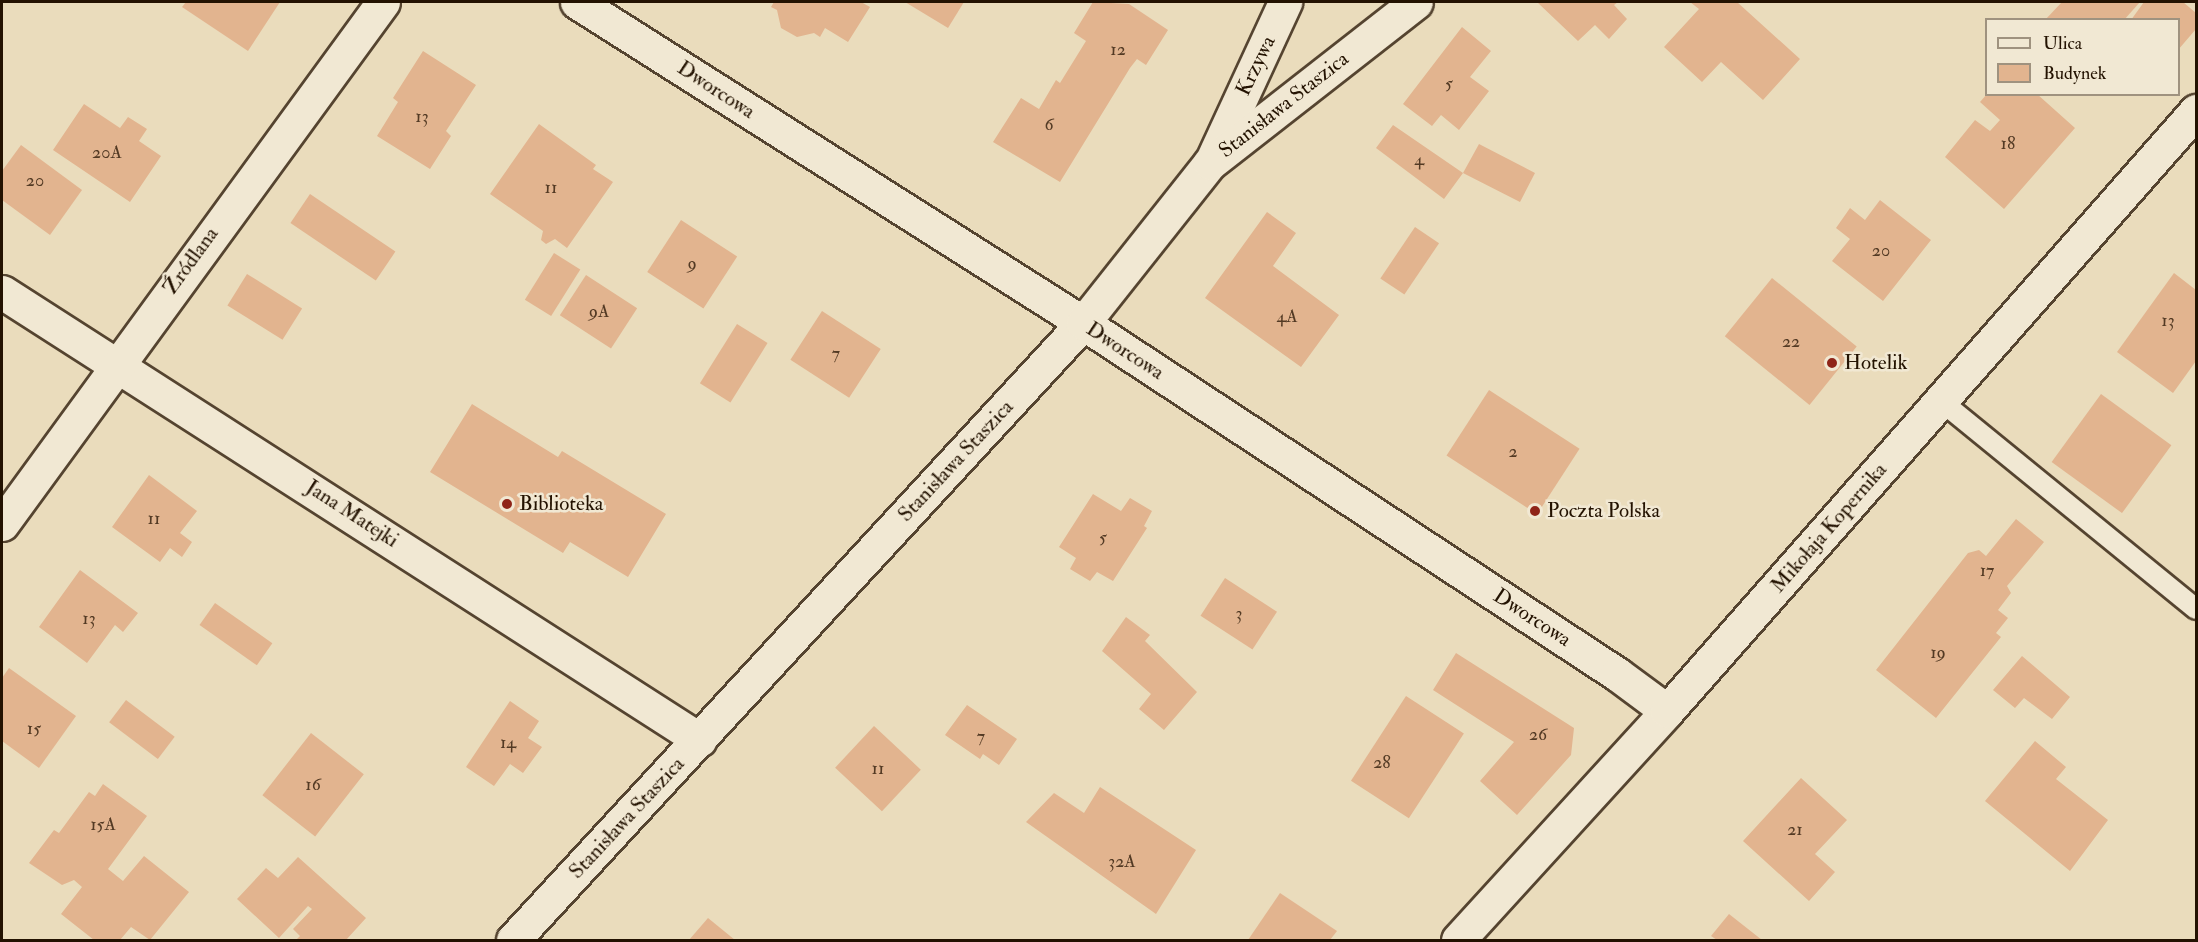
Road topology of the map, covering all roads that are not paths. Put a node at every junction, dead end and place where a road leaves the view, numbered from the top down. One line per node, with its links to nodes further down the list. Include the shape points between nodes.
1 (382, 2): 9 (street, Źródlana)
2 (577, 2): 8 (street, Dworcowa)
3 (1285, 2): 6 (street, Krzywa)
4 (1416, 2): 6 (street, Stanisława Staszica)
5 (2196, 111): 10 (street, Mikołaja Kopernika)
6 (1210, 163): 8 (street, Stanisława Staszica)
7 (2, 292): 9 (street, Jana Matejki)
8 (1083, 323): 13 (street, Dworcowa, via 1617,674); 14 (street, Stanisława Staszica)
9 (116, 362): 11 (street, Źródlana); 14 (street, Jana Matejki)
10 (1941, 401): 12 (lane); 13 (street, Mikołaja Kopernika)
11 (2, 524)
12 (2196, 609)
13 (1667, 711): 16 (street, Mikołaja Kopernika)
14 (700, 740): 15 (street, Stanisława Staszica)
15 (513, 940)
16 (1458, 940)

